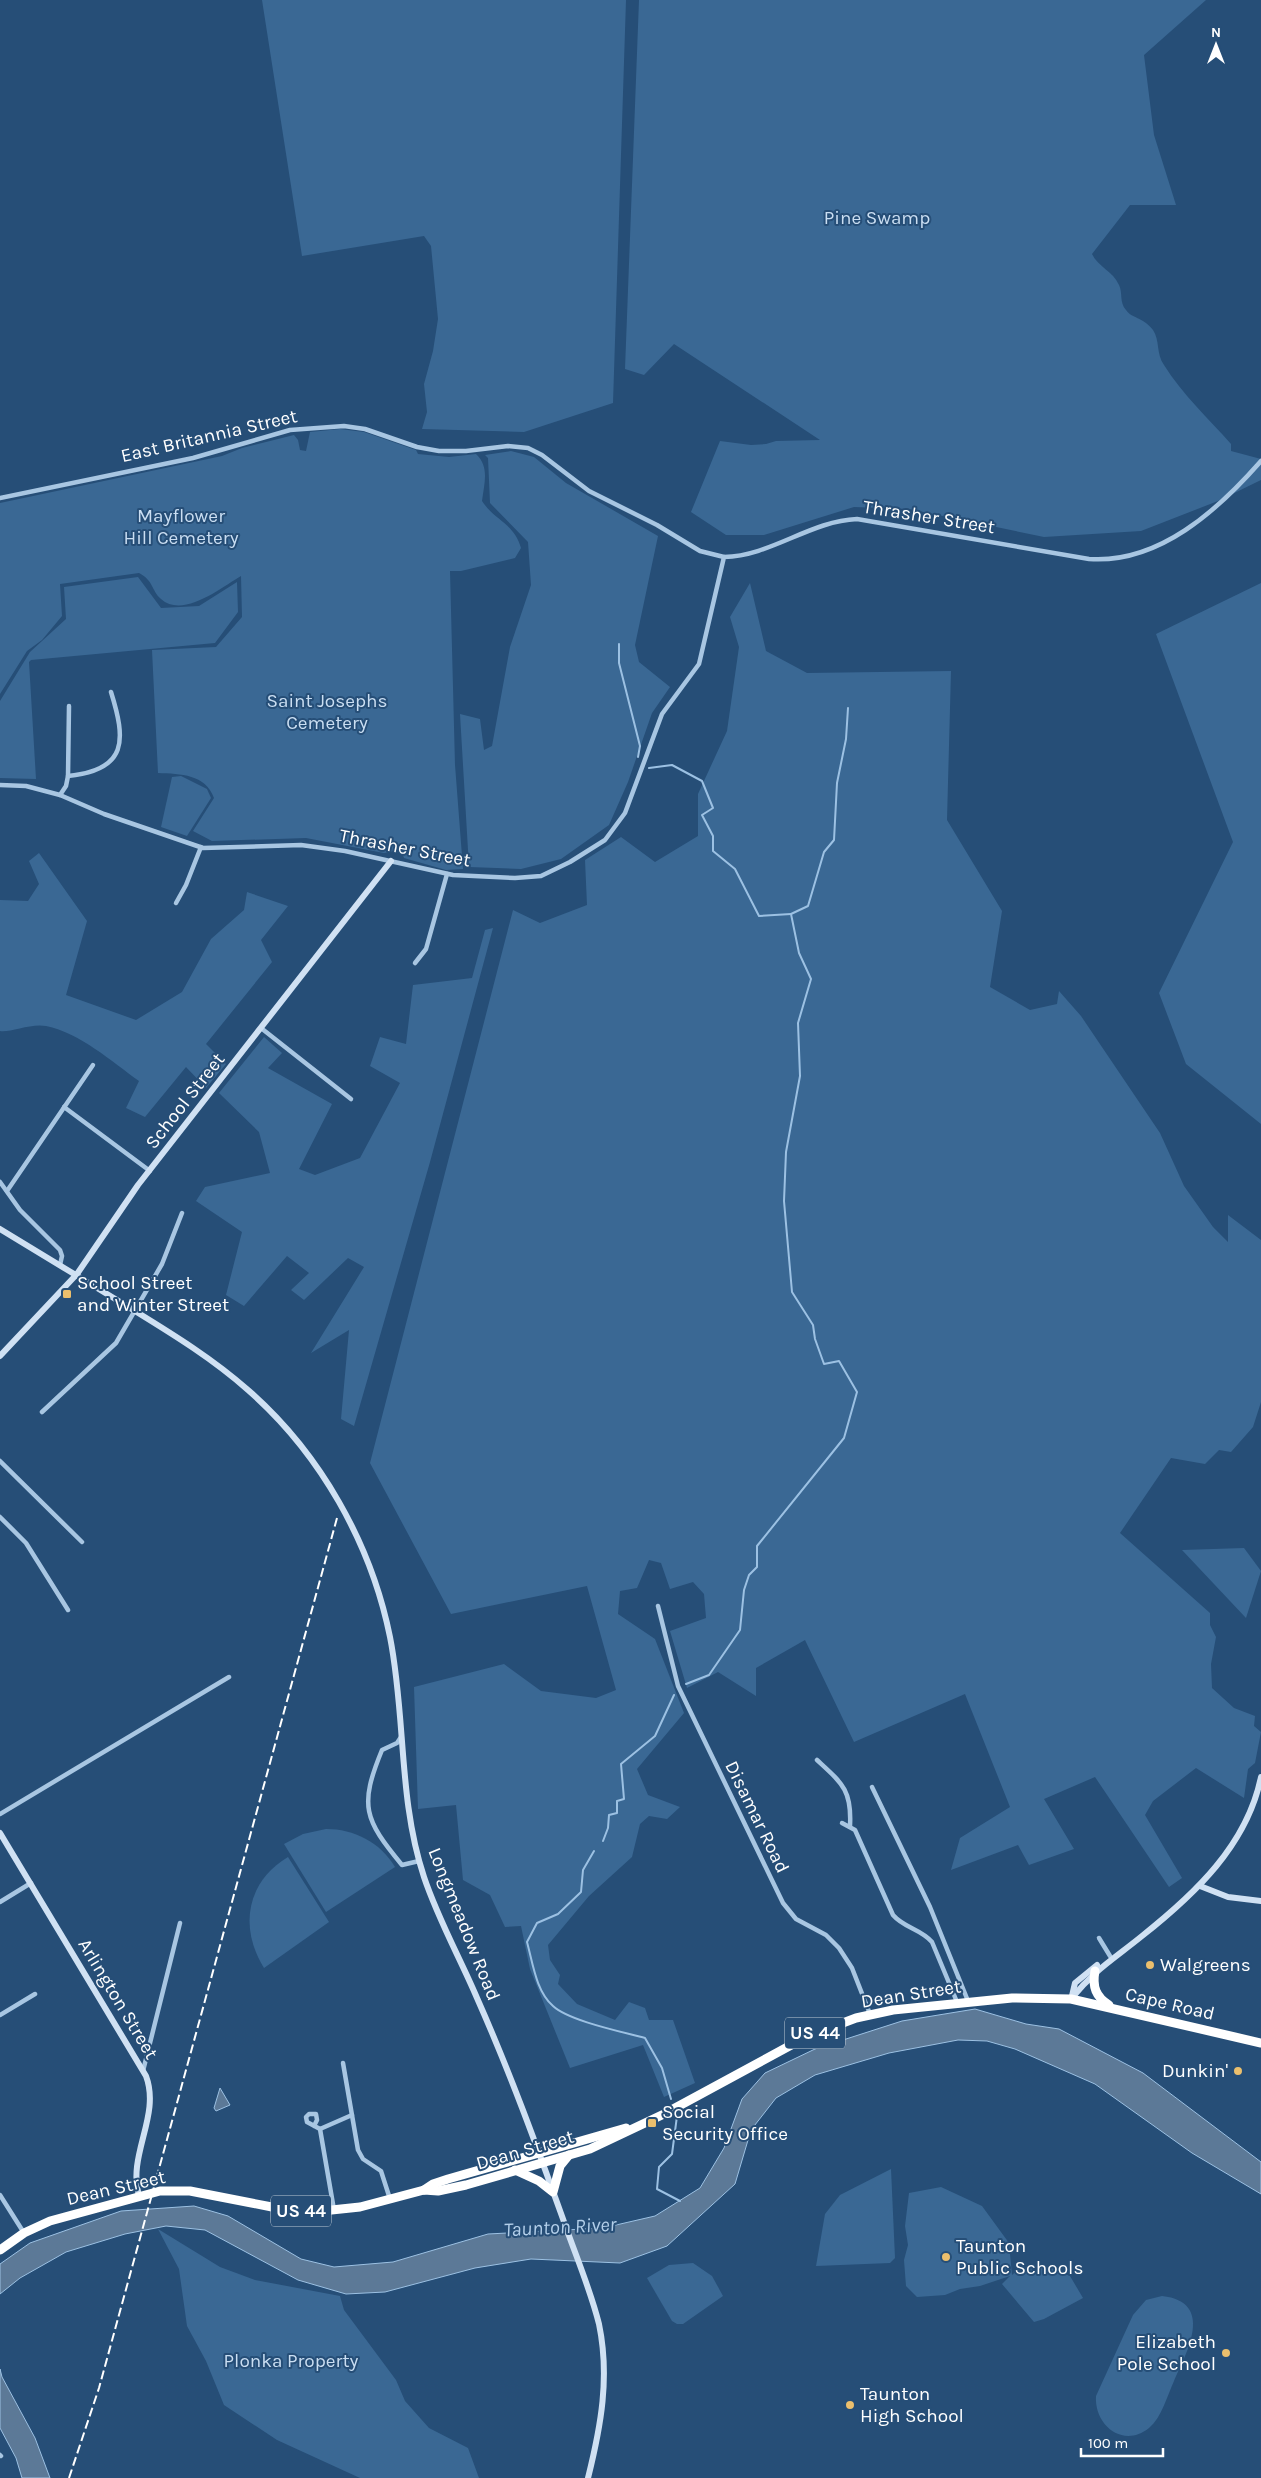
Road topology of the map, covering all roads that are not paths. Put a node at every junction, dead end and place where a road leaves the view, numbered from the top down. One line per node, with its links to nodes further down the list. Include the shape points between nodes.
1 (1261, 461): 3 (street, Thrasher Street, via 1229,496 1202,518 1168,540 1126,557 1089,559 857,519 828,525 748,554)
2 (0, 498): 3 (street, East Britannia Street, via 193,458 290,430 344,426 365,428 439,451 508,446 528,448 589,491 695,548)
3 (724, 557): 11 (street, Thrasher Street, via 699,664 662,714 625,813 612,834 570,862 537,877)
4 (111, 692): 6 (street, via 120,726 118,751 101,769)
5 (69, 706): 6 (street)
6 (68, 776): 8 (street)
7 (0, 785): 8 (street, Thrasher Street, via 26,786)
8 (60, 795): 9 (street, Thrasher Street)
9 (200, 847): 10 (street, Thrasher Street, via 301,844); 12 (street)
10 (391, 861): 11 (street, Thrasher Street); 14 (street, School Street)
11 (447, 874): 13 (street, via 426,949)
12 (176, 903)
13 (415, 963)
14 (261, 1028): 16 (street); 18 (street, School Street)
15 (93, 1065): 17 (street)
16 (352, 1099)
17 (64, 1107): 18 (street); 20 (street)
18 (150, 1171): 24 (street, School Street)
19 (0, 1182): 20 (street)
20 (7, 1192): 23 (street, via 20,1210 60,1250)
21 (182, 1213): 25 (street, via 162,1264)
22 (0, 1228): 23 (street, Longmeadow Road)
23 (60, 1265): 24 (street, Longmeadow Road)
24 (77, 1274): 25 (street, Longmeadow Road); 26 (street, School Street)
25 (134, 1310): 27 (street, via 111,1349); 34 (street, Longmeadow Road, via 209,1358 259,1400 308,1456 347,1517 369,1563 387,1621 394,1657)
26 (0, 1356)
27 (42, 1412)
28 (0, 1461): 30 (street)
29 (0, 1517): 32 (street, via 26,1543)
30 (82, 1542)
31 (658, 1606): 57 (street, Disamar Road, via 678,1686 783,1903 796,1919 826,1935 839,1948 852,1968)
32 (68, 1610)
33 (229, 1677): 38 (street)
34 (401, 1737): 42 (street, Longmeadow Road, via 408,1814); 42 (street, via 398,1743 382,1750 368,1788 367,1805 374,1828 402,1865)
35 (817, 1760): 40 (street, via 845,1787 850,1803)
36 (1261, 1777): 44 (street, via 1244,1823)
37 (872, 1787): 54 (street, via 930,1907)
38 (0, 1814)
39 (842, 1823): 40 (street)
40 (850, 1826): 55 (street, via 855,1830 891,1912 903,1925 932,1942)
41 (0, 1833): 43 (street, Arlington Street)
42 (419, 1861): 66 (street, Longmeadow Road, via 431,1896 488,2020)
43 (31, 1883): 46 (street); 61 (street, Arlington Street)
44 (1200, 1886): 45 (street, via 1228,1897); 49 (street)
45 (1261, 1901)
46 (0, 1902)
47 (180, 1923): 61 (street)
48 (1098, 1938): 50 (street)
49 (1132, 1943): 50 (street); 51 (street)
50 (1110, 1956): 53 (street, via 1079,1978)
51 (1095, 1971): 53 (street); 56 (highway, via 1093,1983 1097,1994)
52 (36, 1994): 58 (street)
53 (1071, 1999): 54 (highway, Dean Street / US 44); 56 (highway, Cape Road / US 44)
54 (968, 2001): 55 (highway, Dean Street / US 44)
55 (957, 2002): 57 (highway, Dean Street / US 44)
56 (1116, 2008): 59 (highway, Cape Road / US 44)
57 (870, 2014): 64 (highway, Dean Street / US 44, via 806,2037 664,2114)
58 (0, 2015)
59 (1261, 2043)
60 (342, 2063): 62 (street)
61 (143, 2070): 73 (street, Arlington Street, via 149,2086 150,2108 136,2166)
62 (352, 2115): 65 (street); 74 (street, via 358,2150 363,2159 381,2171)
63 (314, 2126): 65 (street)
64 (630, 2128): 66 (highway, Dean Street / US 44); 67 (highway, Dean Street / US 44, via 616,2137)
65 (320, 2129): 75 (street)
66 (539, 2152): 68 (street, Longmeadow Road); 70 (highway, Dean Street / US 44, via 437,2182)
67 (569, 2155): 68 (highway, Dean Street / US 44); 71 (highway, via 560,2166)
68 (543, 2162): 69 (highway, Dean Street / US 44); 71 (street, Longmeadow Road)
69 (515, 2170): 70 (highway, Dean Street / US 44, via 458,2186); 71 (highway, via 539,2180)
70 (424, 2190): 74 (highway, Dean Street / US 44)
71 (553, 2192): 78 (street, Longmeadow Road, via 599,2324 605,2367 601,2420)
72 (0, 2195): 76 (street)
73 (139, 2196): 75 (highway, Dean Street / US 44, via 160,2191 190,2191 284,2209); 76 (highway, Dean Street / US 44, via 66,2216)
74 (390, 2199): 75 (highway, Dean Street / US 44)
75 (334, 2210)
76 (24, 2233): 77 (highway, Dean Street / US 44)
77 (0, 2250)
78 (588, 2478)

